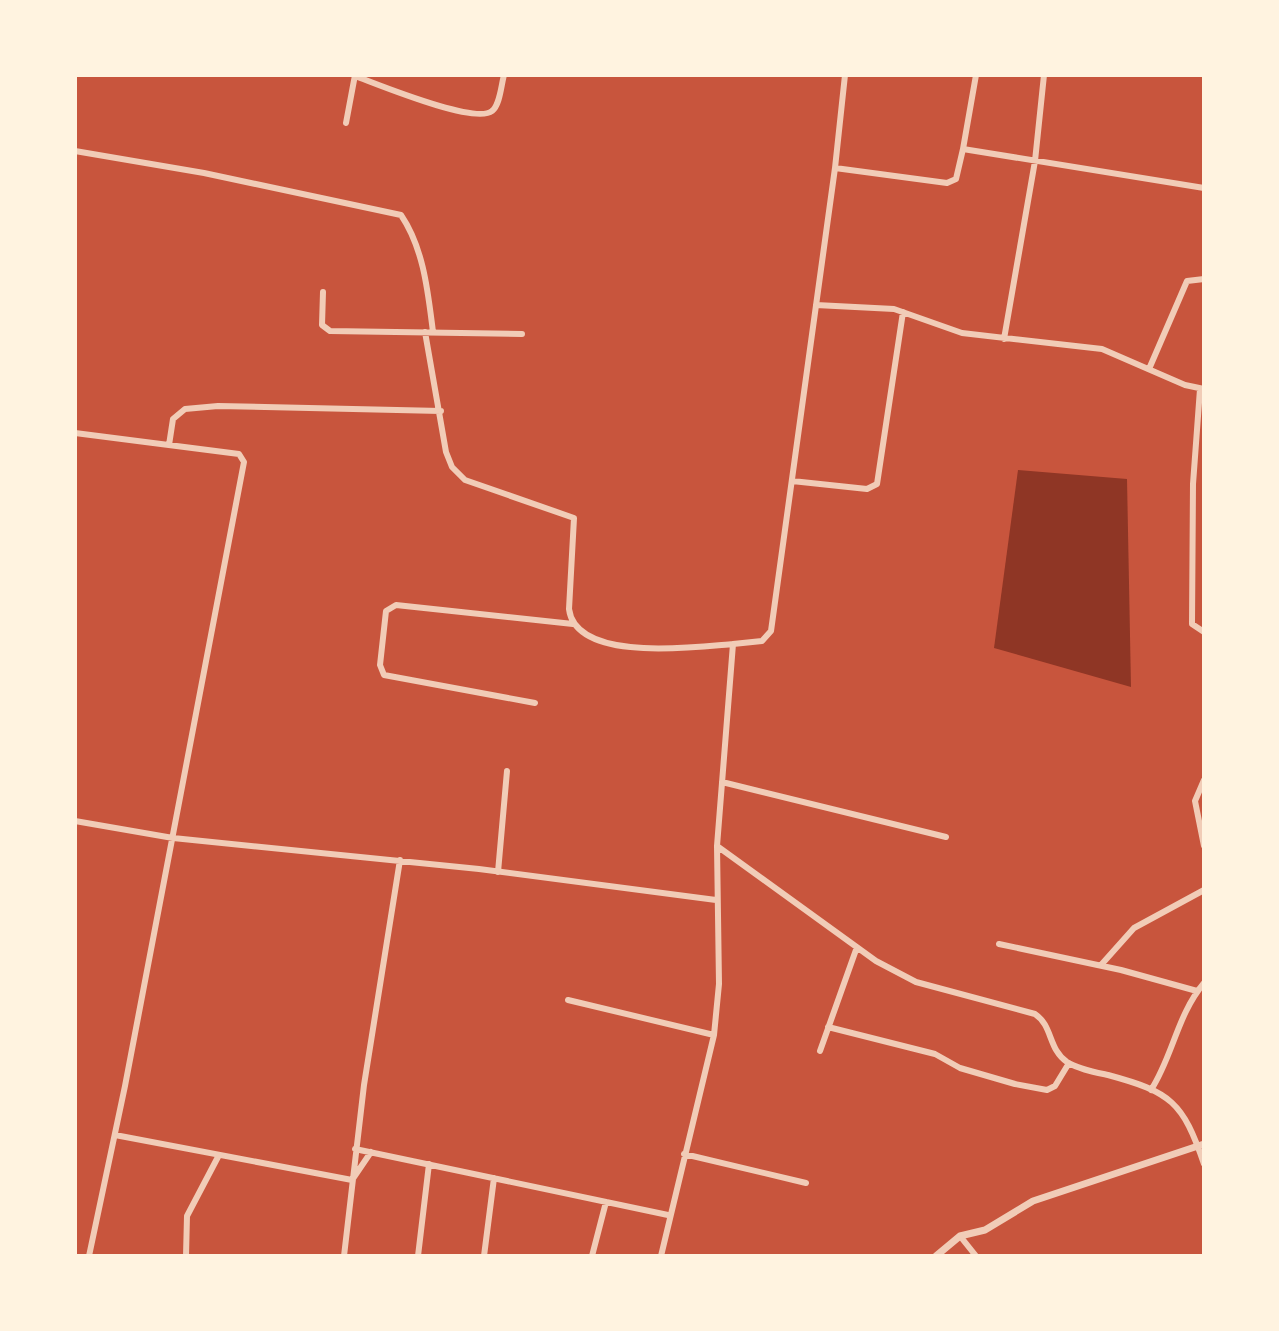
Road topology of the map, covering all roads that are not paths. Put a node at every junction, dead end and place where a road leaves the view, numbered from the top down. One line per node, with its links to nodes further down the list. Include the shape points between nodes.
1 (504, 75): 5 (street, via 496,107 491,113 477,115)
2 (845, 75): 10 (street)
3 (976, 75): 7 (street)
4 (1044, 75): 9 (street)
5 (355, 76): 6 (street)
6 (346, 122)
7 (963, 149): 9 (street); 10 (street, via 956,178 947,183)
8 (75, 151): 16 (street, via 401,215 427,281)
9 (1035, 161): 11 (street); 18 (street)
10 (835, 168): 14 (street)
11 (1204, 188)
12 (1204, 279): 19 (street, via 1187,281)
13 (323, 292): 16 (street, via 324,329)
14 (816, 305): 15 (street); 24 (street)
15 (903, 312): 18 (street, via 962,333); 24 (street, via 877,484 867,489)
16 (429, 332): 17 (street); 21 (street)
17 (522, 334)
18 (1004, 339): 19 (street, via 1102,349)
19 (1149, 369): 20 (street)
20 (1202, 389): 26 (street, via 1193,484 1192,624)
21 (441, 411): 23 (street, via 185,409 173,419); 25 (street, via 448,460 465,480 574,518 569,609)
22 (75, 433): 23 (street)
23 (169, 445): 34 (street, via 239,454 244,461)
24 (792, 481): 27 (street, via 771,631 762,641)
25 (573, 624): 27 (street, via 607,643 665,650); 28 (street, via 396,606 386,611 380,665 384,675)
26 (1204, 632)
27 (733, 643): 31 (street)
28 (535, 703)
29 (507, 771): 38 (street)
30 (1204, 780): 35 (street, via 1195,801)
31 (722, 782): 33 (street); 36 (street)
32 (75, 821): 34 (street)
33 (946, 837)
34 (173, 838): 37 (street); 52 (street)
35 (1204, 845)
36 (717, 846): 40 (street); 42 (street)
37 (400, 860): 38 (street); 54 (street)
38 (498, 872): 40 (street)
39 (1204, 890): 43 (street, via 1134,928)
40 (716, 900): 48 (street, via 719,984)
41 (999, 944): 43 (street)
42 (857, 947): 47 (street); 50 (street, via 915,982 1035,1014 1047,1026 1057,1054)
43 (1101, 965): 45 (street)
44 (1204, 982): 45 (street)
45 (1197, 991): 51 (street)
46 (568, 1000): 48 (street)
47 (828, 1027): 49 (street); 50 (street, via 934,1054 960,1068 1038,1089 1055,1086)
48 (715, 1035): 56 (street)
49 (820, 1051)
50 (1069, 1063): 51 (street)
51 (1152, 1090): 53 (street, via 1173,1101)
52 (115, 1135): 57 (street); 66 (street)
53 (1201, 1145): 59 (street); 65 (street, via 1033,1201 985,1230)
54 (355, 1149): 55 (street); 61 (street)
55 (371, 1152): 58 (street); 61 (street)
56 (684, 1154): 62 (street); 64 (street)
57 (219, 1155): 61 (street); 67 (street, via 187,1216)
58 (429, 1164): 60 (street); 69 (street)
59 (1204, 1164)
60 (494, 1178): 63 (street); 70 (street)
61 (352, 1180): 68 (street)
62 (806, 1184)
63 (606, 1202): 64 (street); 71 (street)
64 (668, 1215): 72 (street)
65 (960, 1236): 73 (street); 74 (street)
66 (89, 1256)
67 (187, 1256)
68 (344, 1256)
69 (418, 1256)
70 (484, 1256)
71 (592, 1256)
72 (661, 1256)
73 (936, 1256)
74 (976, 1256)

